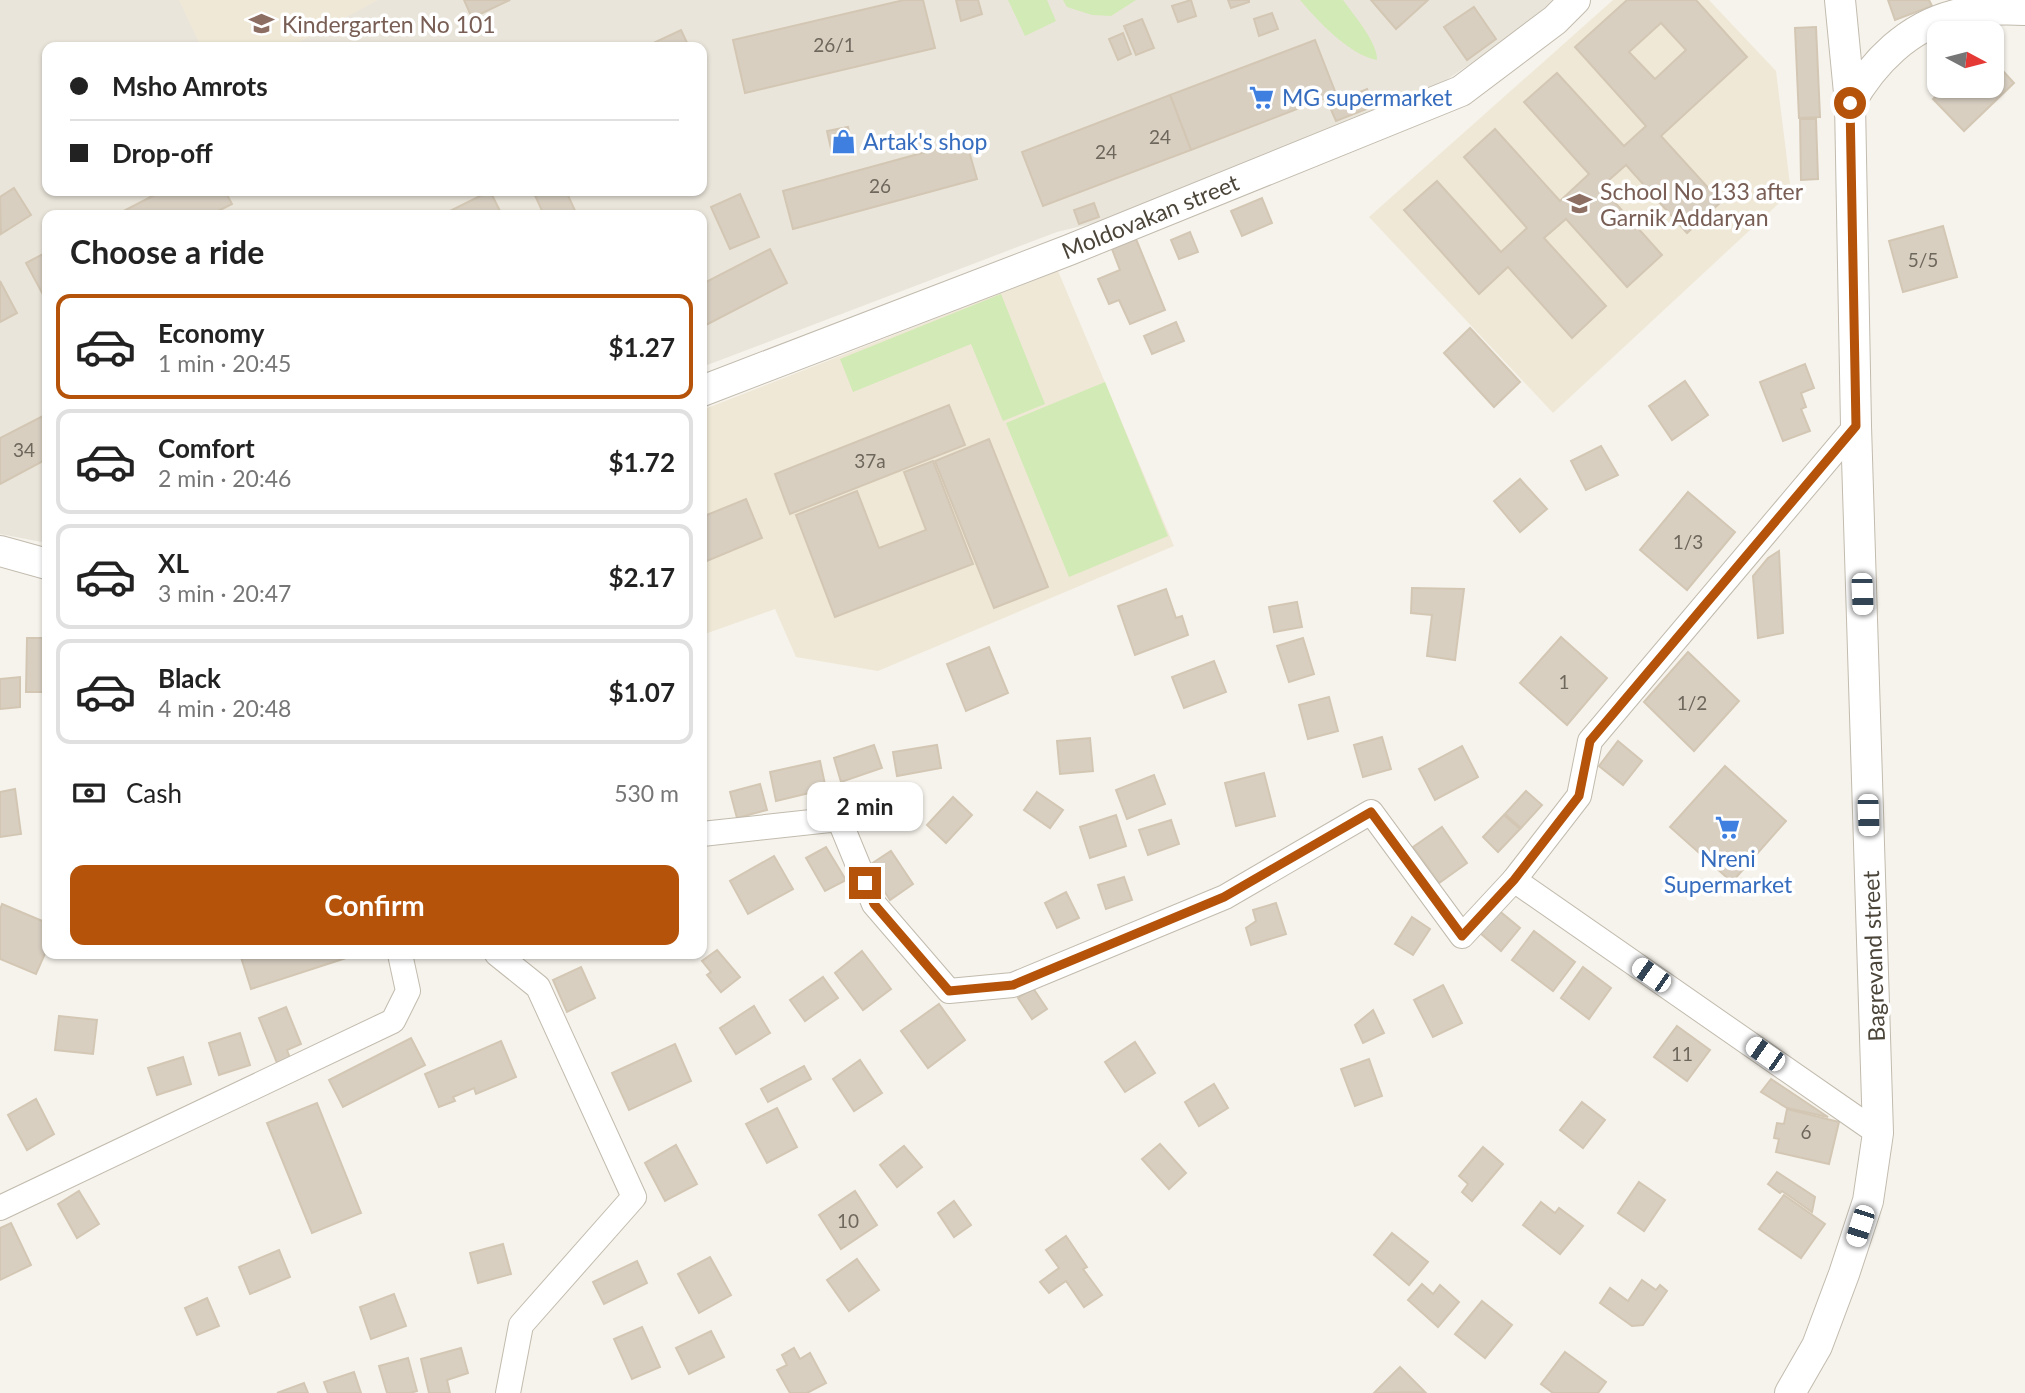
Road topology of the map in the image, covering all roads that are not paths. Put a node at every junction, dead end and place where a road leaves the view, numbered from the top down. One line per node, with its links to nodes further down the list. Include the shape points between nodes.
1 (1575, 0): 5 (street, Moldovakan street, via 1461,91 1069,250)
2 (1840, 0): 4 (street, Bagrevand street)
3 (2025, 9): 4 (street, via 1956,14 1916,31 1878,62)
4 (1850, 103): 6 (street, Bagrevand street)
5 (707, 389)
6 (1856, 426): 10 (street, via 1590,741 1579,796); 13 (street, Bagrevand street)
7 (0, 551): 8 (street)
8 (42, 564)
9 (707, 833): 10 (street, via 839,819 874,904 949,991 1013,985 1224,897 1371,812 1462,936)
10 (1514, 880): 13 (street)
11 (401, 959): 14 (street, via 408,991 393,1021)
12 (502, 959): 15 (street, via 538,988 634,1197 521,1325)
13 (1878, 1133): 16 (street, Bagrevand street, via 1868,1201 1844,1274 1817,1346)
14 (0, 1208)
15 (508, 1393)
16 (1790, 1393)

